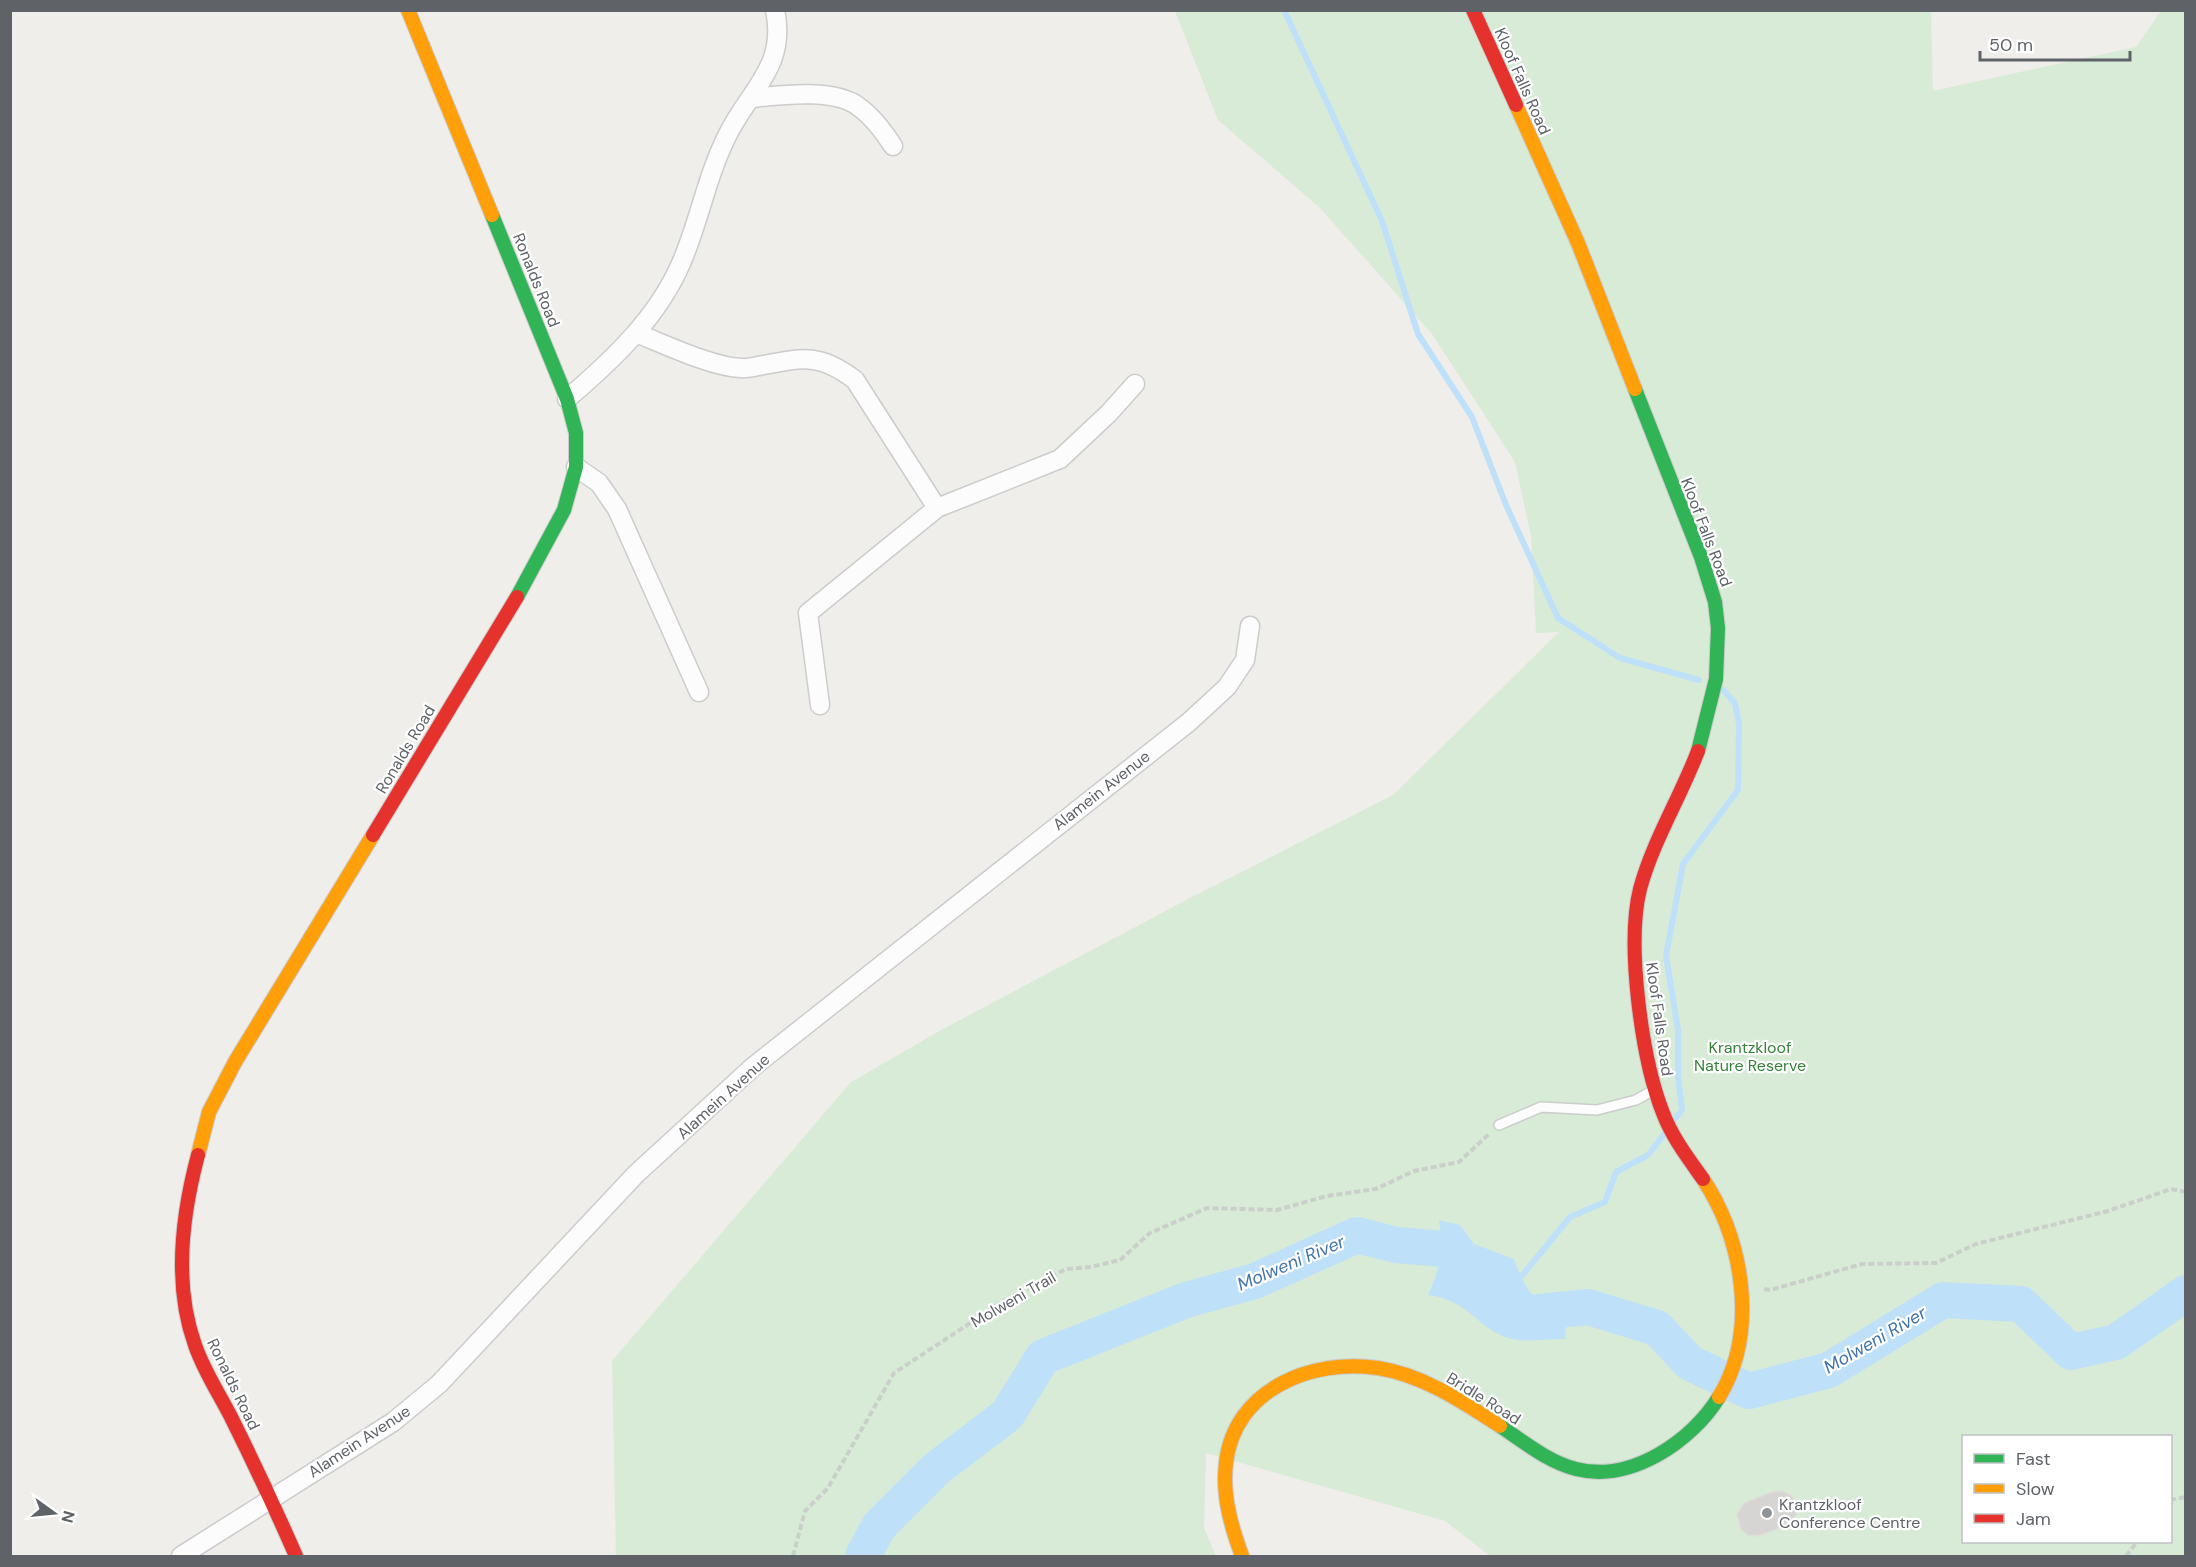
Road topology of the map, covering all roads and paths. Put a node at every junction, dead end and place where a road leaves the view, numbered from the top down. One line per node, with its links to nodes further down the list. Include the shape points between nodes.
1 (408, 10): 8 (main road, Ronalds Road)
2 (775, 10): 4 (street, via 779,29 776,49)
3 (1473, 10): 14 (main road, Kloof Falls Road, via 1578,243 1715,601 1719,643 1717,687 1710,716 1647,871 1633,934 1637,987)
4 (752, 98): 5 (street, via 836,97 858,105 882,128); 6 (street, via 728,132 681,263 666,293)
5 (893, 146)
6 (636, 333): 8 (street, via 608,364); 10 (street, via 742,369 800,358 837,366 855,380)
7 (1135, 384): 10 (street, via 1060,459)
8 (567, 399): 9 (main road, Ronalds Road, via 576,433)
9 (576, 467): 12 (street, via 599,483 617,509); 18 (main road, Ronalds Road, via 564,510 519,592 267,1005 209,1112 189,1189 182,1250 185,1303 195,1345)
10 (937, 508): 13 (street, via 808,613)
11 (1250, 626): 18 (street, Alamein Avenue, via 1245,660 1227,687 1189,722 754,1066 636,1174 439,1384 393,1422)
12 (699, 692)
13 (820, 705)
14 (1654, 1090): 15 (lane, via 1635,1100 1597,1110 1541,1107); 17 (main road, Kloof Falls Road, via 1665,1120 1719,1205 1736,1254)
15 (1499, 1125): 22 (path, Molweni Trail, via 1459,1162 1414,1171 1376,1189 1277,1209 1207,1208 1150,1233 1120,1260 1066,1269 1007,1299 894,1374 828,1488 805,1511)
16 (2186, 1192): 17 (path, via 2171,1189 2108,1211 1976,1244 1936,1263 1862,1264 1770,1290)
17 (1741, 1283): 23 (main road, Bridle Road, via 1741,1313 1732,1369 1706,1419 1660,1453 1614,1471 1586,1472 1561,1464 1442,1389 1415,1377 1358,1365 1298,1374 1271,1389 1252,1406 1231,1440 1225,1459 1225,1501)
18 (272, 1498): 20 (street, Alamein Avenue); 21 (main road, Ronalds Road)
19 (2136, 1543): 24 (path)
20 (181, 1557)
21 (296, 1557)
22 (793, 1557)
23 (1242, 1557)
24 (2126, 1557)

